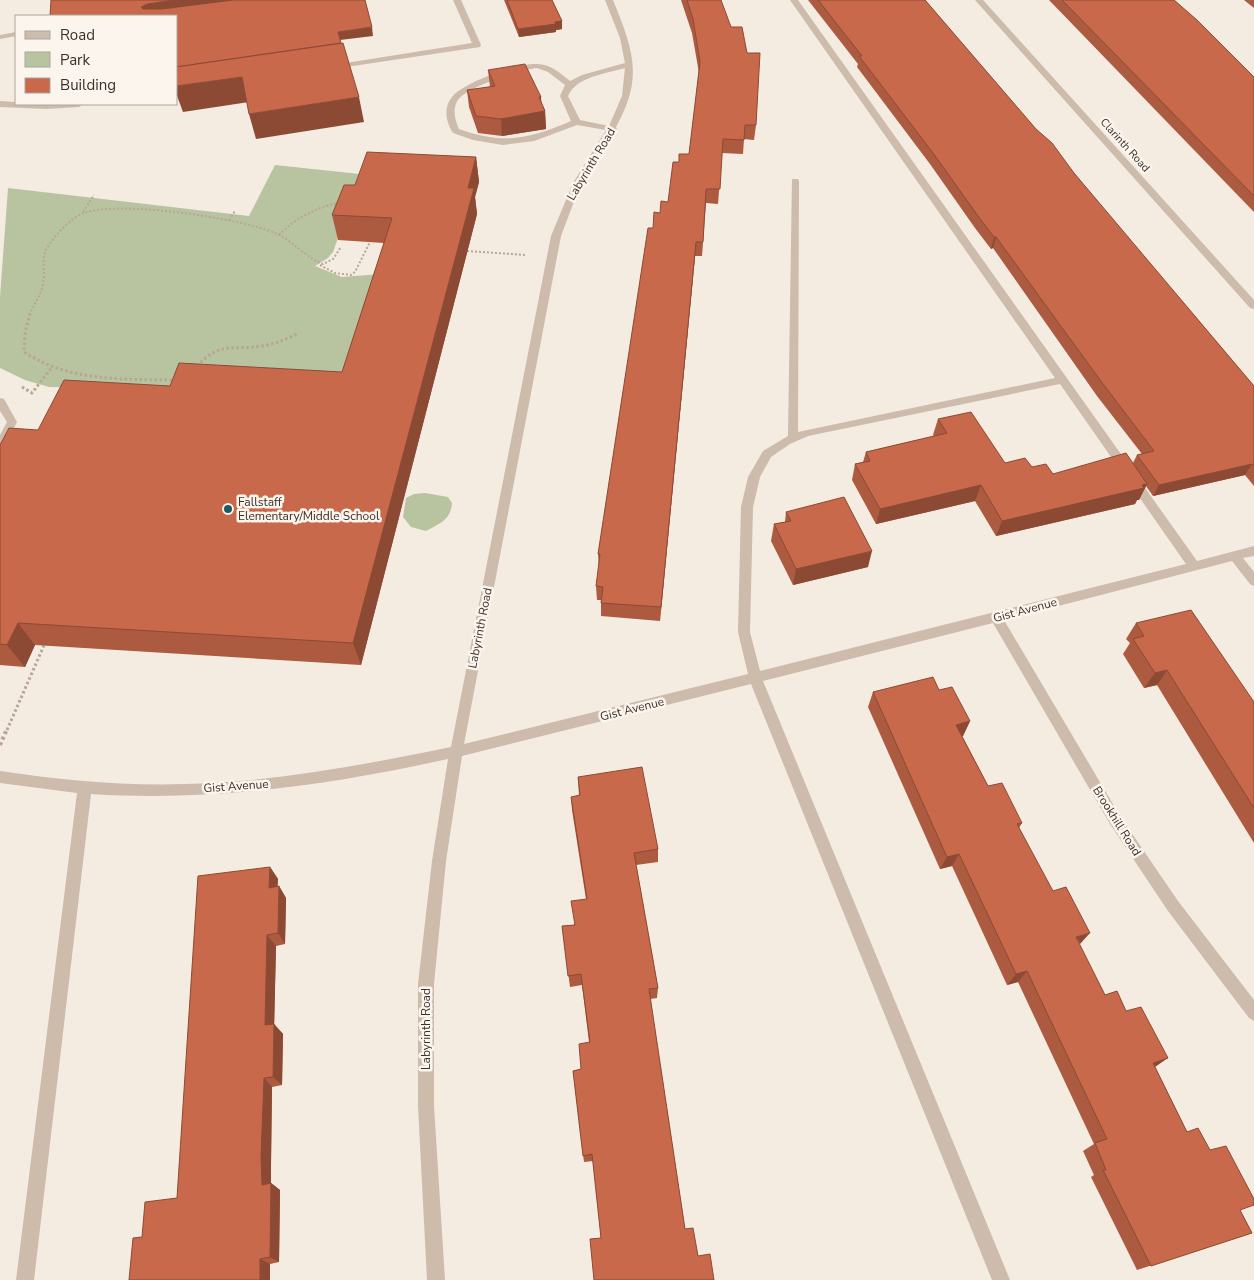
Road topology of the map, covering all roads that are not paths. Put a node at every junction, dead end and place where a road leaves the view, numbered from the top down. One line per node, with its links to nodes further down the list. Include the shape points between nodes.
1 (457, 0): 8 (street, via 476,45)
2 (609, 0): 7 (street, Labyrinth Road, via 627,44)
3 (794, 0): 18 (street)
4 (979, 0): 17 (street, Clarinth Road)
5 (15, 34): 6 (street)
6 (0, 37)
7 (630, 64): 9 (street); 15 (street, Labyrinth Road, via 628,86)
8 (322, 68)
9 (569, 85): 14 (street, via 564,96); 14 (street, via 552,70 536,66 519,68 478,84 456,97 450,120 456,130 477,140 509,143 541,138)
10 (0, 104): 11 (street)
11 (15, 105)
12 (24, 105): 13 (street)
13 (63, 105)
14 (576, 122): 15 (street)
15 (613, 129): 28 (street, Labyrinth Road, via 578,181 556,236)
16 (794, 181): 20 (street)
17 (1254, 306)
18 (1062, 380): 20 (street); 24 (street)
19 (0, 402): 21 (street, via 12,422)
20 (793, 438): 27 (street, via 767,454 754,477 747,507 744,632)
21 (0, 445)
22 (1254, 551): 23 (street, Gist Avenue)
23 (1235, 556): 24 (street, Gist Avenue); 25 (street)
24 (1194, 566): 26 (street, Gist Avenue)
25 (1254, 581)
26 (996, 618): 27 (street, Gist Avenue); 31 (street, Brookhill Road, via 1115,820 1173,906)
27 (755, 678): 28 (street, Gist Avenue); 34 (street)
28 (456, 753): 30 (street, Gist Avenue, via 321,777 241,787 164,790); 33 (street, Labyrinth Road, via 439,861 426,984 426,1106)
29 (0, 777): 30 (street, Gist Avenue)
30 (84, 787): 32 (street)
31 (1254, 1013)
32 (25, 1280)
33 (436, 1280)
34 (1001, 1280)

